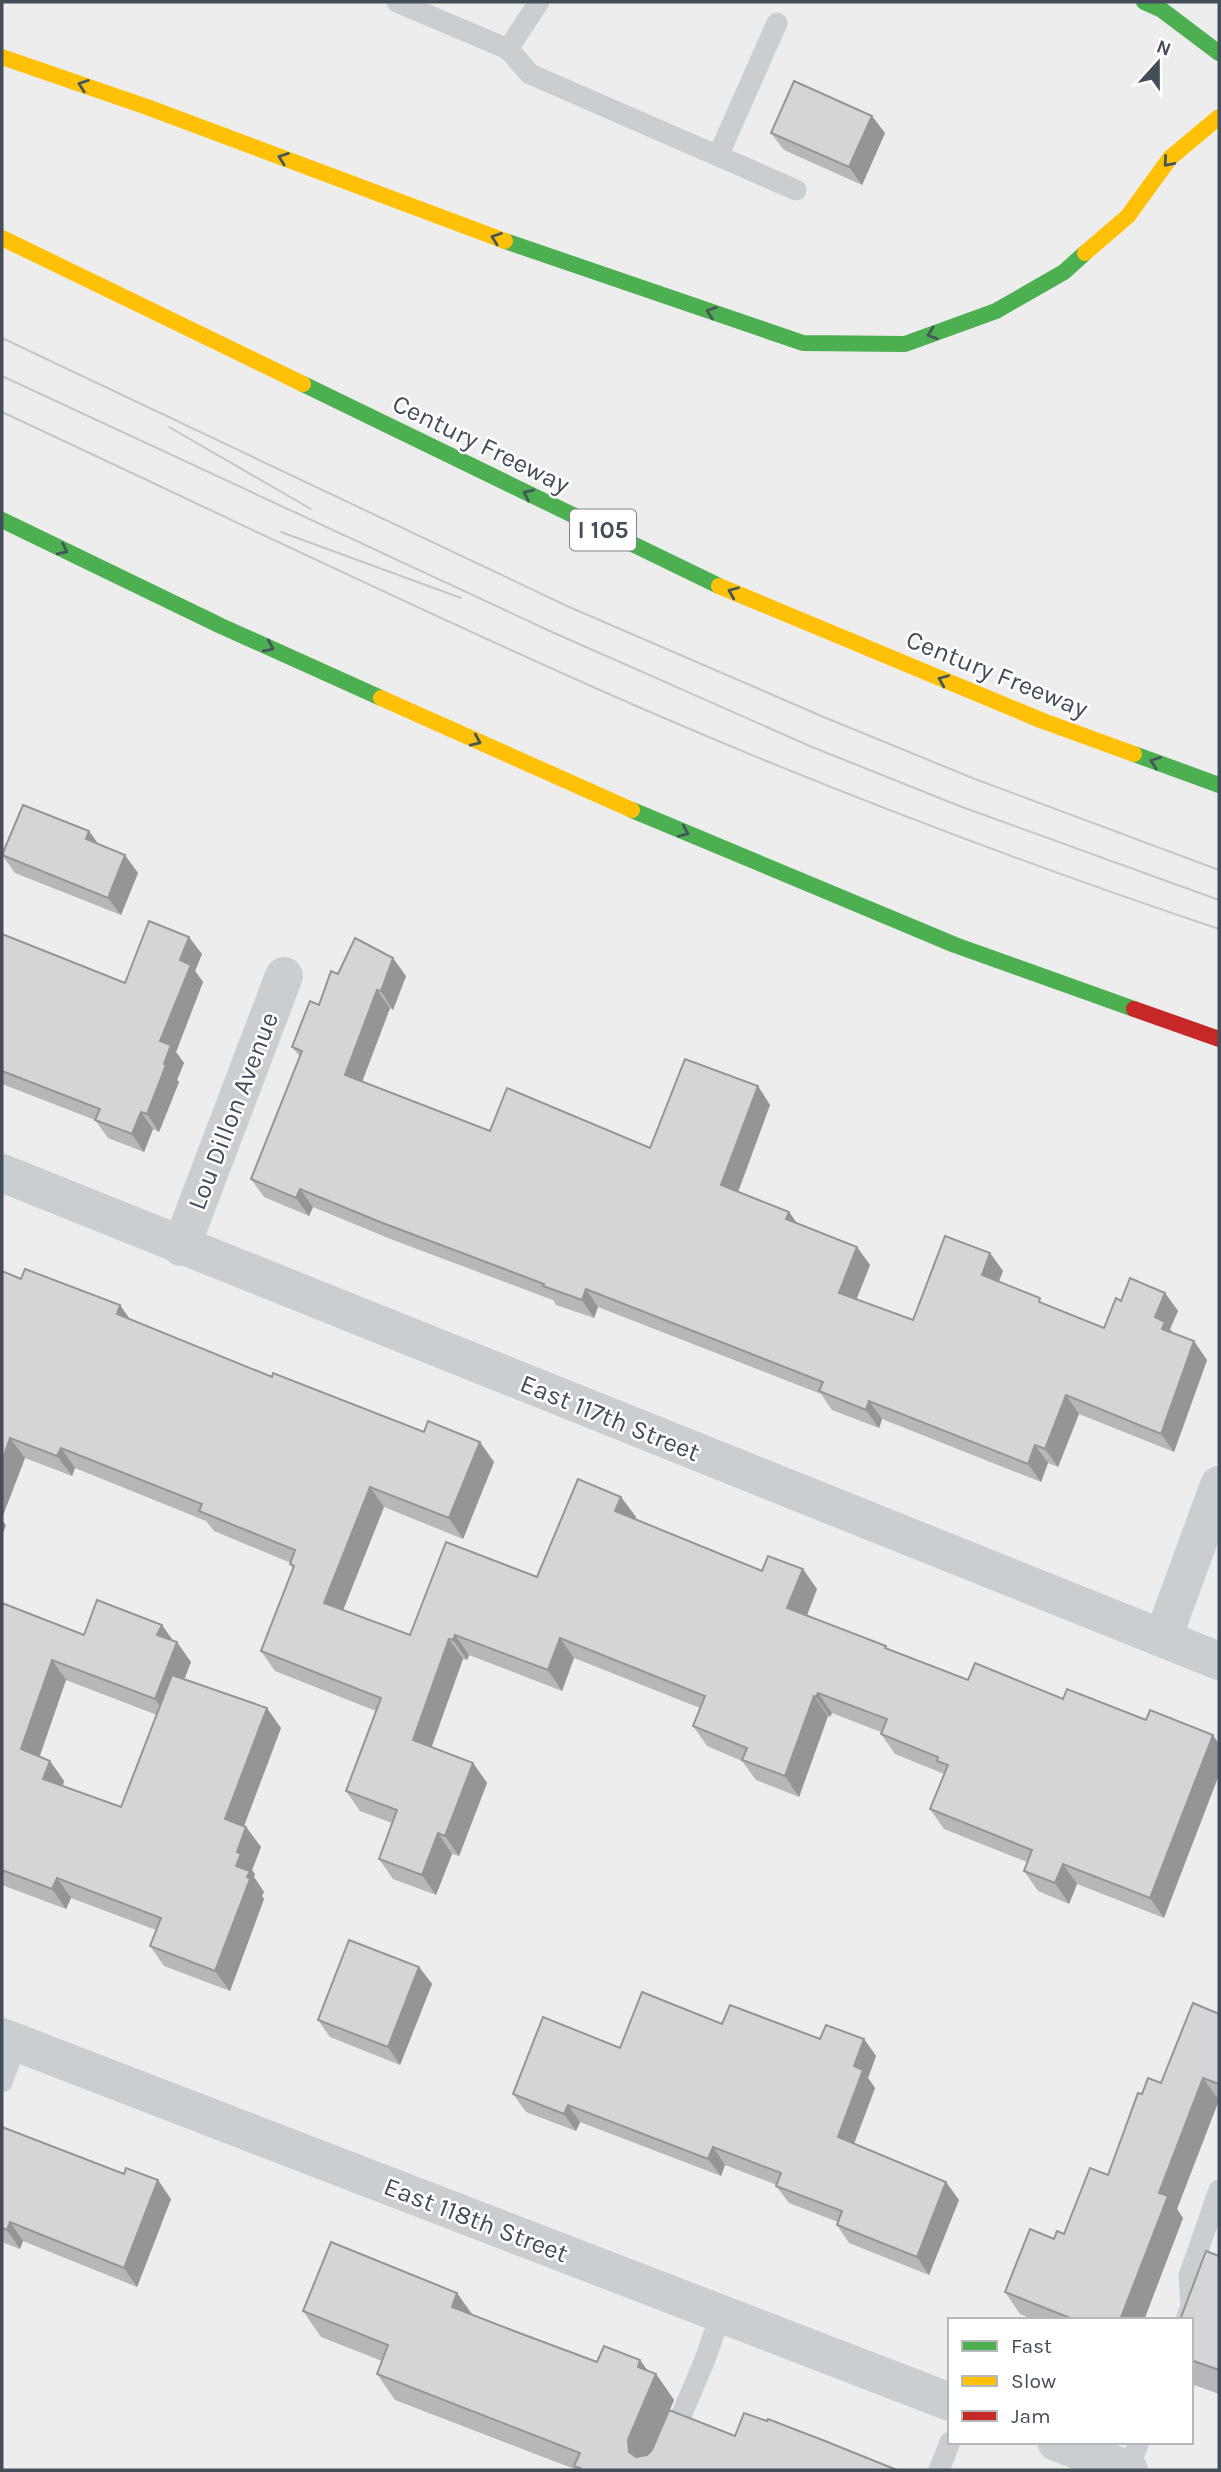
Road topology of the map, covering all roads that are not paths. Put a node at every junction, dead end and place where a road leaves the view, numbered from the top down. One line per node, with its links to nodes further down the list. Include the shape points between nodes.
1 (397, 2): 5 (lane)
2 (539, 2): 5 (lane)
3 (1144, 2): 6 (main road, via 1162,10)
4 (778, 23): 9 (lane)
5 (508, 50): 9 (lane, via 530,74)
6 (1219, 53)
7 (2, 57): 8 (main road, one-way to 7, via 1170,158 1128,216 1064,272 996,311 905,344 803,343 534,252)
8 (1219, 117)
9 (718, 156): 10 (lane)
10 (796, 190)
11 (2, 238): 13 (main road, Century Freeway / I 105, one-way to 11, via 1043,721 726,589)
12 (2, 520): 15 (main road, one-way to 15, via 221,626 586,791 955,945)
13 (1219, 786)
14 (284, 976): 17 (street, Lou Dillon Avenue)
15 (1219, 1039)
16 (2, 1173): 17 (street, East 117th Street)
17 (181, 1247): 19 (street, East 117th Street)
18 (1219, 1485): 19 (street)
19 (1163, 1639): 20 (street, East 117th Street)
20 (1219, 1661)
21 (9, 2040): 22 (lane); 24 (street, East 118th Street)
22 (2, 2081)
23 (1219, 2190): 25 (lane, via 1189,2276 1191,2306)
24 (721, 2314): 26 (street, East 118th Street); 30 (lane)
25 (1186, 2318)
26 (948, 2401)
27 (949, 2444): 31 (lane)
28 (1061, 2444): 32 (street)
29 (1138, 2444): 32 (lane)
30 (658, 2470)
31 (939, 2470)
32 (1128, 2470)

